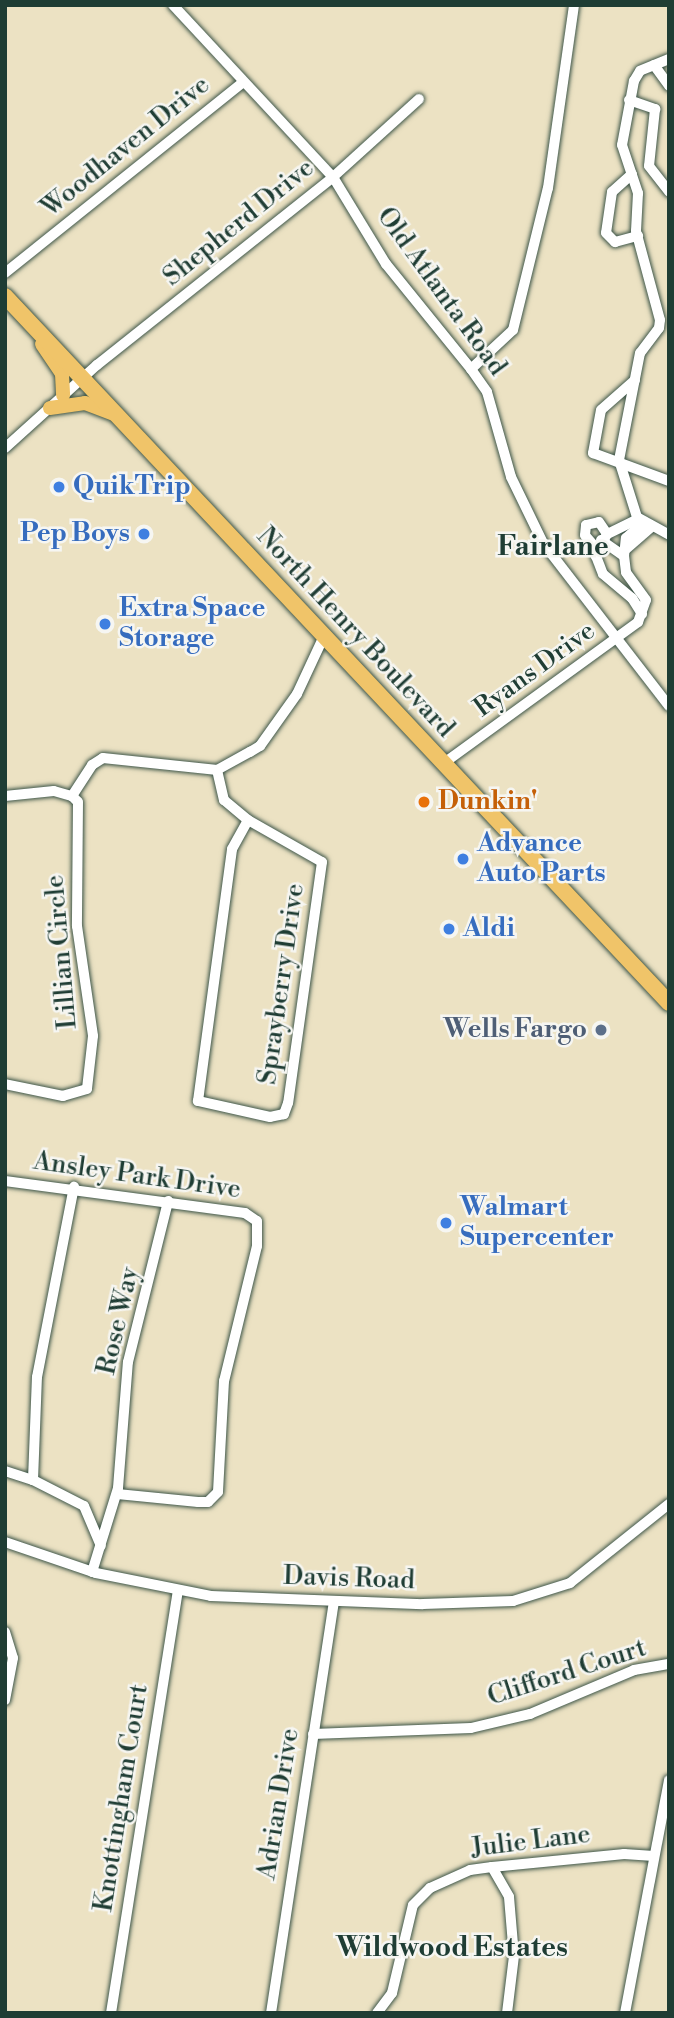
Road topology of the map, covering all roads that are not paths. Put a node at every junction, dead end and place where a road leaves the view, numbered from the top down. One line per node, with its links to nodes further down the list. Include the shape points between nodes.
1 (173, 5): 5 (street, Old Atlanta Road)
2 (574, 5): 16 (street, via 548,188 513,330)
3 (669, 59): 4 (street)
4 (654, 65): 6 (street); 8 (street, via 637,75)
5 (243, 82): 10 (street, Old Atlanta Road); 13 (street, Woodhaven Drive)
6 (669, 86)
7 (419, 99): 10 (street, Shepherd Drive)
8 (629, 100): 9 (street, via 622,145); 11 (street, via 655,109 649,166)
9 (632, 174): 12 (street, via 639,197); 12 (street, via 612,192 606,233 615,242)
10 (333, 177): 16 (street, Old Atlanta Road, via 386,264); 17 (street, Shepherd Drive)
11 (669, 192)
12 (638, 236): 15 (street)
13 (5, 273)
14 (10, 301): 17 (highway, North Henry Boulevard); 19 (main road, via 59,368 65,383)
15 (664, 318): 18 (street, via 640,353)
16 (471, 369): 31 (street, Old Atlanta Road, via 498,419 524,510 567,578)
17 (84, 377): 19 (street, Shepherd Drive); 21 (highway, North Henry Boulevard)
18 (635, 380): 23 (street); 23 (street, via 601,410 593,448 596,457)
19 (63, 396): 20 (street, Shepherd Drive)
20 (50, 408): 21 (main road, via 85,403); 22 (street, Shepherd Drive)
21 (121, 418): 30 (highway, North Henry Boulevard)
22 (5, 448)
23 (620, 465): 24 (street); 25 (street)
24 (669, 481)
25 (644, 523): 26 (street); 27 (street); 28 (street)
26 (669, 535)
27 (602, 541): 28 (street); 29 (street, via 603,574 632,598)
28 (625, 553): 29 (street, via 626,572 646,600)
29 (642, 614): 31 (street, Ryans Drive)
30 (326, 634): 33 (highway, North Henry Boulevard); 34 (street, via 297,694 260,746)
31 (618, 639): 32 (street, Old Atlanta Road); 33 (street, Ryans Drive)
32 (669, 706)
33 (444, 763): 38 (highway, North Henry Boulevard)
34 (217, 770): 36 (street, via 103,758 92,765); 37 (street, Sprayberry Drive, via 224,800)
35 (5, 796): 36 (street, via 36,791)
36 (72, 796): 39 (street, Lillian Circle, via 78,802 77,926 93,1036 90,1078 87,1090 69,1096)
37 (248, 820): 37 (street, Sprayberry Drive, via 232,849 198,1101 270,1116 284,1114 288,1103 322,862)
38 (669, 1003)
39 (5, 1084)
40 (5, 1181): 41 (street, Ansley Park Drive)
41 (74, 1187): 42 (street, Ansley Park Drive); 44 (street, via 37,1377)
42 (168, 1201): 45 (street, Rose Way, via 128,1362); 45 (street, Ansley Park Drive, via 245,1213 257,1221 259,1229 224,1381 221,1476 218,1492 208,1502)
43 (5, 1471): 44 (street)
44 (33, 1480): 48 (street, via 84,1506)
45 (117, 1493): 48 (street, Rose Way)
46 (669, 1504): 51 (street, Davis Road, via 570,1583 538,1596 465,1603)
47 (5, 1542): 49 (street, Davis Road)
48 (101, 1546): 49 (street, Rose Way)
49 (92, 1572): 50 (street, Davis Road)
50 (178, 1591): 51 (street, Davis Road); 59 (street, Knottingham Court)
51 (334, 1602): 55 (street, Adrian Drive)
52 (5, 1632): 54 (street, via 13,1658)
53 (669, 1664): 55 (street, Clifford Court, via 634,1670 530,1714 471,1728)
54 (5, 1700)
55 (313, 1734): 60 (street, Adrian Drive)
56 (669, 1780): 57 (street)
57 (654, 1856): 58 (street, Julie Lane, via 624,1854); 63 (street)
58 (492, 1867): 61 (street, Julie Lane, via 457,1874 430,1888 413,1905 392,1993); 62 (street, via 509,1897 514,1956)
59 (111, 2013)
60 (271, 2013)
61 (377, 2013)
62 (507, 2013)
63 (625, 2013)

